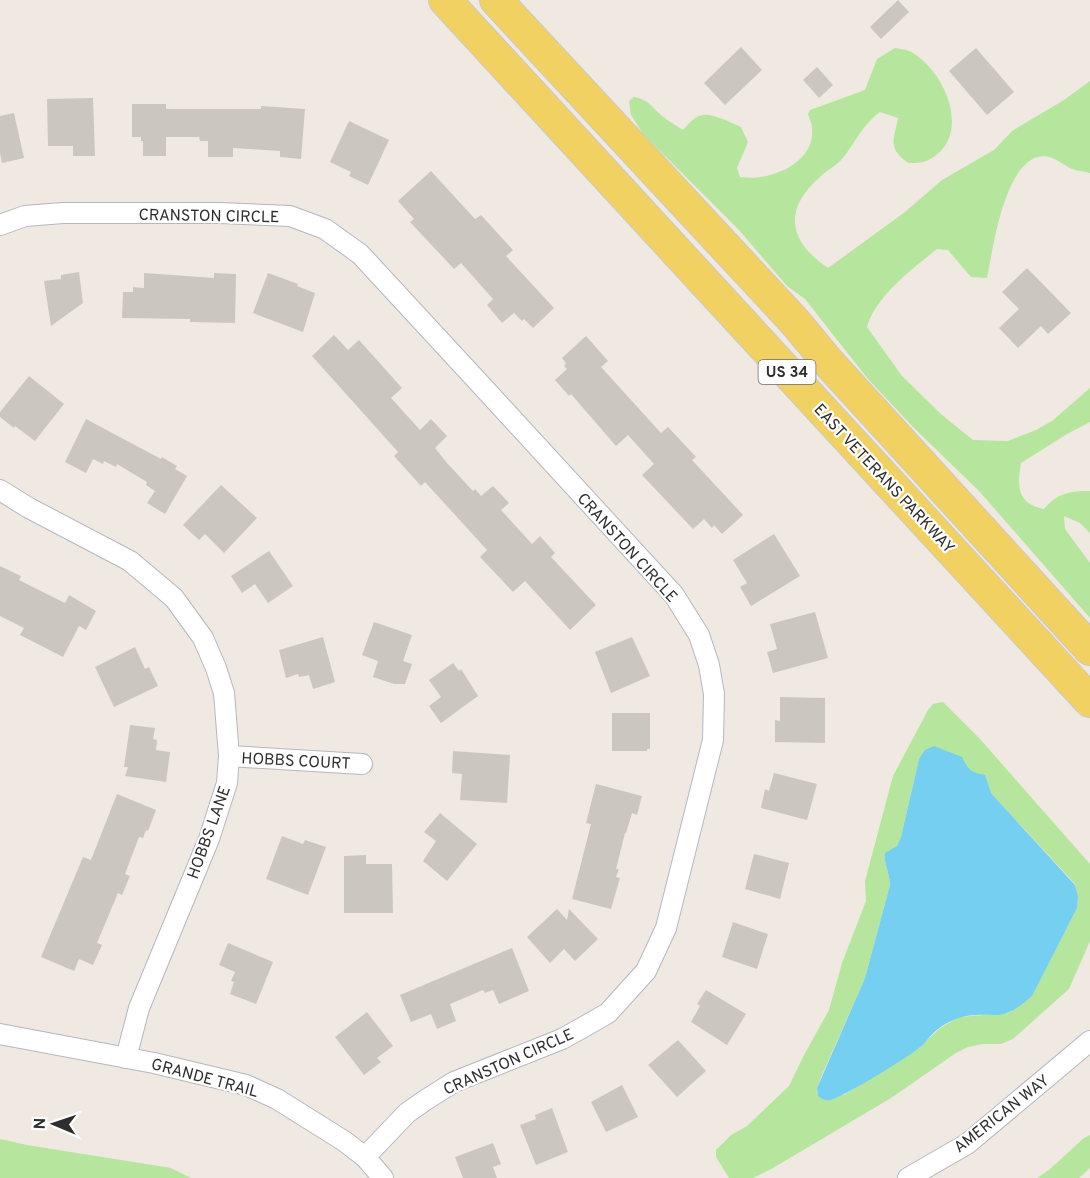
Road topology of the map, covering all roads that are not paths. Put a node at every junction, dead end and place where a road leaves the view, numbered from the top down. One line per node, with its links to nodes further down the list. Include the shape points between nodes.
1 (445, 0): 6 (main road, EAST VETERANS PARKWAY / US 34)
2 (496, 0): 5 (main road, US 34, via 795,322)
3 (0, 225): 12 (street, CRANSTON CIRCLE, via 34,214 219,213 290,216 325,229 360,254 482,386 674,595 699,635 714,694 714,740 669,918 646,970 609,1013 562,1039 454,1082 407,1113)
4 (0, 490): 7 (street, HOBBS LANE, via 130,561 174,598 203,638 216,668 224,693)
5 (1090, 649)
6 (1090, 701)
7 (230, 756): 8 (street, HOBBS COURT); 11 (street, HOBBS LANE, via 219,810 139,1008)
8 (362, 764)
9 (0, 1034): 11 (street, GRANDE TRAIL)
10 (1090, 1041): 14 (street, AMERICAN WAY, via 967,1143)
11 (126, 1058): 12 (street, GRANDE TRAIL, via 246,1085 277,1099)
12 (365, 1157): 13 (street, GRANDE TRAIL)
13 (383, 1178)
14 (908, 1178)

